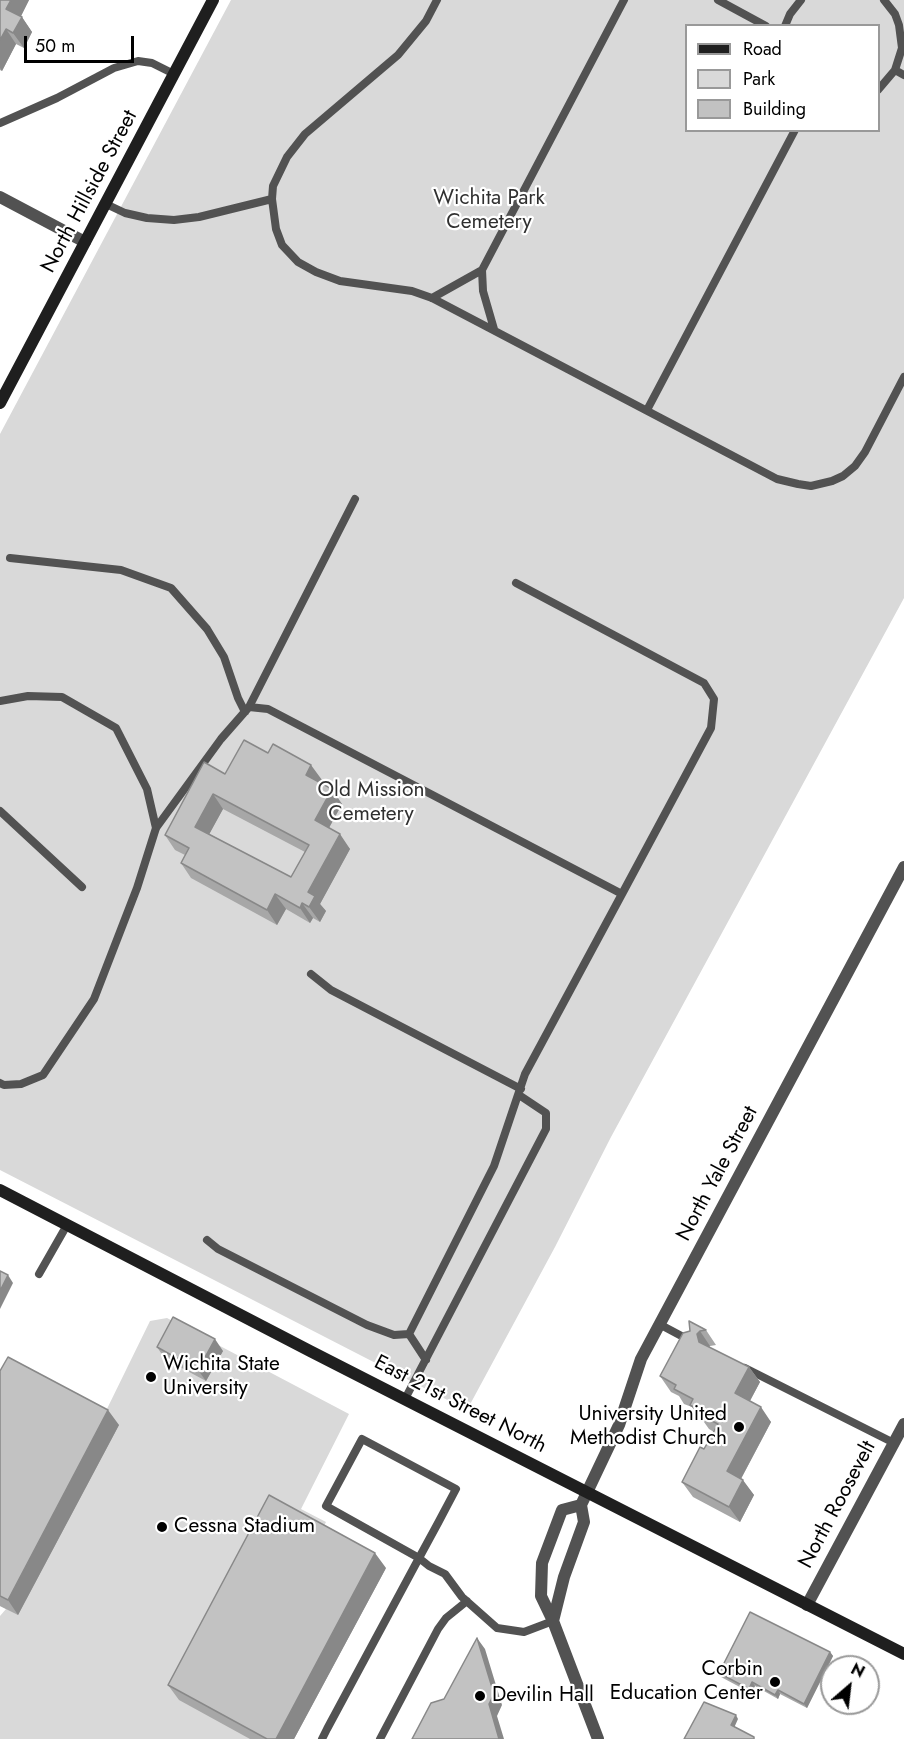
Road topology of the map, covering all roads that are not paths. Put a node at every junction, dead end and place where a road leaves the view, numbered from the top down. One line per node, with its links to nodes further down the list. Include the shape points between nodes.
1 (213, 0): 10 (main road, North Hillside Street)
2 (438, 0): 16 (lane, via 398,55 296,145 278,174)
3 (624, 0): 19 (lane)
4 (718, 0): 7 (lane)
5 (801, 0): 8 (lane)
6 (884, 0): 9 (lane, via 895,14 902,36)
7 (762, 24)
8 (787, 24)
9 (895, 70): 11 (lane); 12 (lane)
10 (174, 74): 13 (lane, via 138,61 114,68); 17 (main road, North Hillside Street)
11 (904, 75)
12 (880, 89)
13 (0, 123)
14 (794, 132): 24 (lane)
15 (0, 197): 18 (street)
16 (272, 199): 17 (lane, via 174,220 125,213); 20 (lane, via 282,245 298,262 340,281)
17 (106, 204): 18 (main road, North Hillside Street)
18 (86, 242): 23 (main road, North Hillside Street)
19 (482, 270): 20 (lane); 21 (lane, via 483,291)
20 (432, 297): 21 (lane)
21 (494, 329): 24 (lane)
22 (904, 377): 24 (lane, via 855,466 843,476 811,486 777,479)
23 (0, 403)
24 (647, 410)
25 (355, 499): 29 (lane)
26 (10, 558): 29 (lane, via 121,570 171,588 207,629 224,657 237,698)
27 (516, 583): 34 (lane, via 704,683 714,699 711,728)
28 (0, 701): 31 (lane, via 28,696 62,697 116,728 147,789)
29 (247, 710): 31 (lane); 34 (lane, via 268,709)
30 (0, 811): 33 (lane)
31 (156, 828): 36 (lane, via 94,999 43,1075 21,1084)
32 (904, 867): 42 (street, North Yale Street)
33 (82, 887)
34 (622, 894): 37 (lane, via 525,1074)
35 (311, 974): 37 (lane, via 331,990)
36 (0, 1083)
37 (520, 1092): 43 (lane, via 494,1166); 45 (lane, via 546,1113 546,1129)
38 (0, 1190): 39 (main road, East 21st Street North)
39 (67, 1225): 41 (lane); 47 (main road, East 21st Street North)
40 (207, 1239): 43 (lane, via 218,1249 368,1325 394,1335)
41 (39, 1274)
42 (659, 1324): 44 (lane); 50 (street, North Yale Street, via 640,1359 619,1425)
43 (408, 1334): 45 (lane)
44 (696, 1343)
45 (426, 1360): 47 (lane)
46 (734, 1362): 49 (lane)
47 (405, 1399): 50 (main road, East 21st Street North)
48 (904, 1424): 49 (street, North Roosevelt)
49 (894, 1443): 54 (street, North Roosevelt)
50 (588, 1492): 51 (street, North Yale Street); 54 (main road, East 21st Street North)
51 (581, 1505): 55 (street, North Yale Street, via 584,1522); 55 (street, North Yale Street, via 562,1510 542,1563 541,1596)
52 (419, 1558): 52 (lane, via 456,1490 362,1439 326,1506); 53 (lane, via 445,1574); 57 (lane)
53 (467, 1601): 55 (lane, via 497,1628 524,1632); 58 (lane, via 438,1629)
54 (807, 1605): 56 (main road, East 21st Street North)
55 (553, 1621): 59 (street, North Yale Street)
56 (904, 1654)
57 (322, 1739)
58 (380, 1739)
59 (598, 1739)

